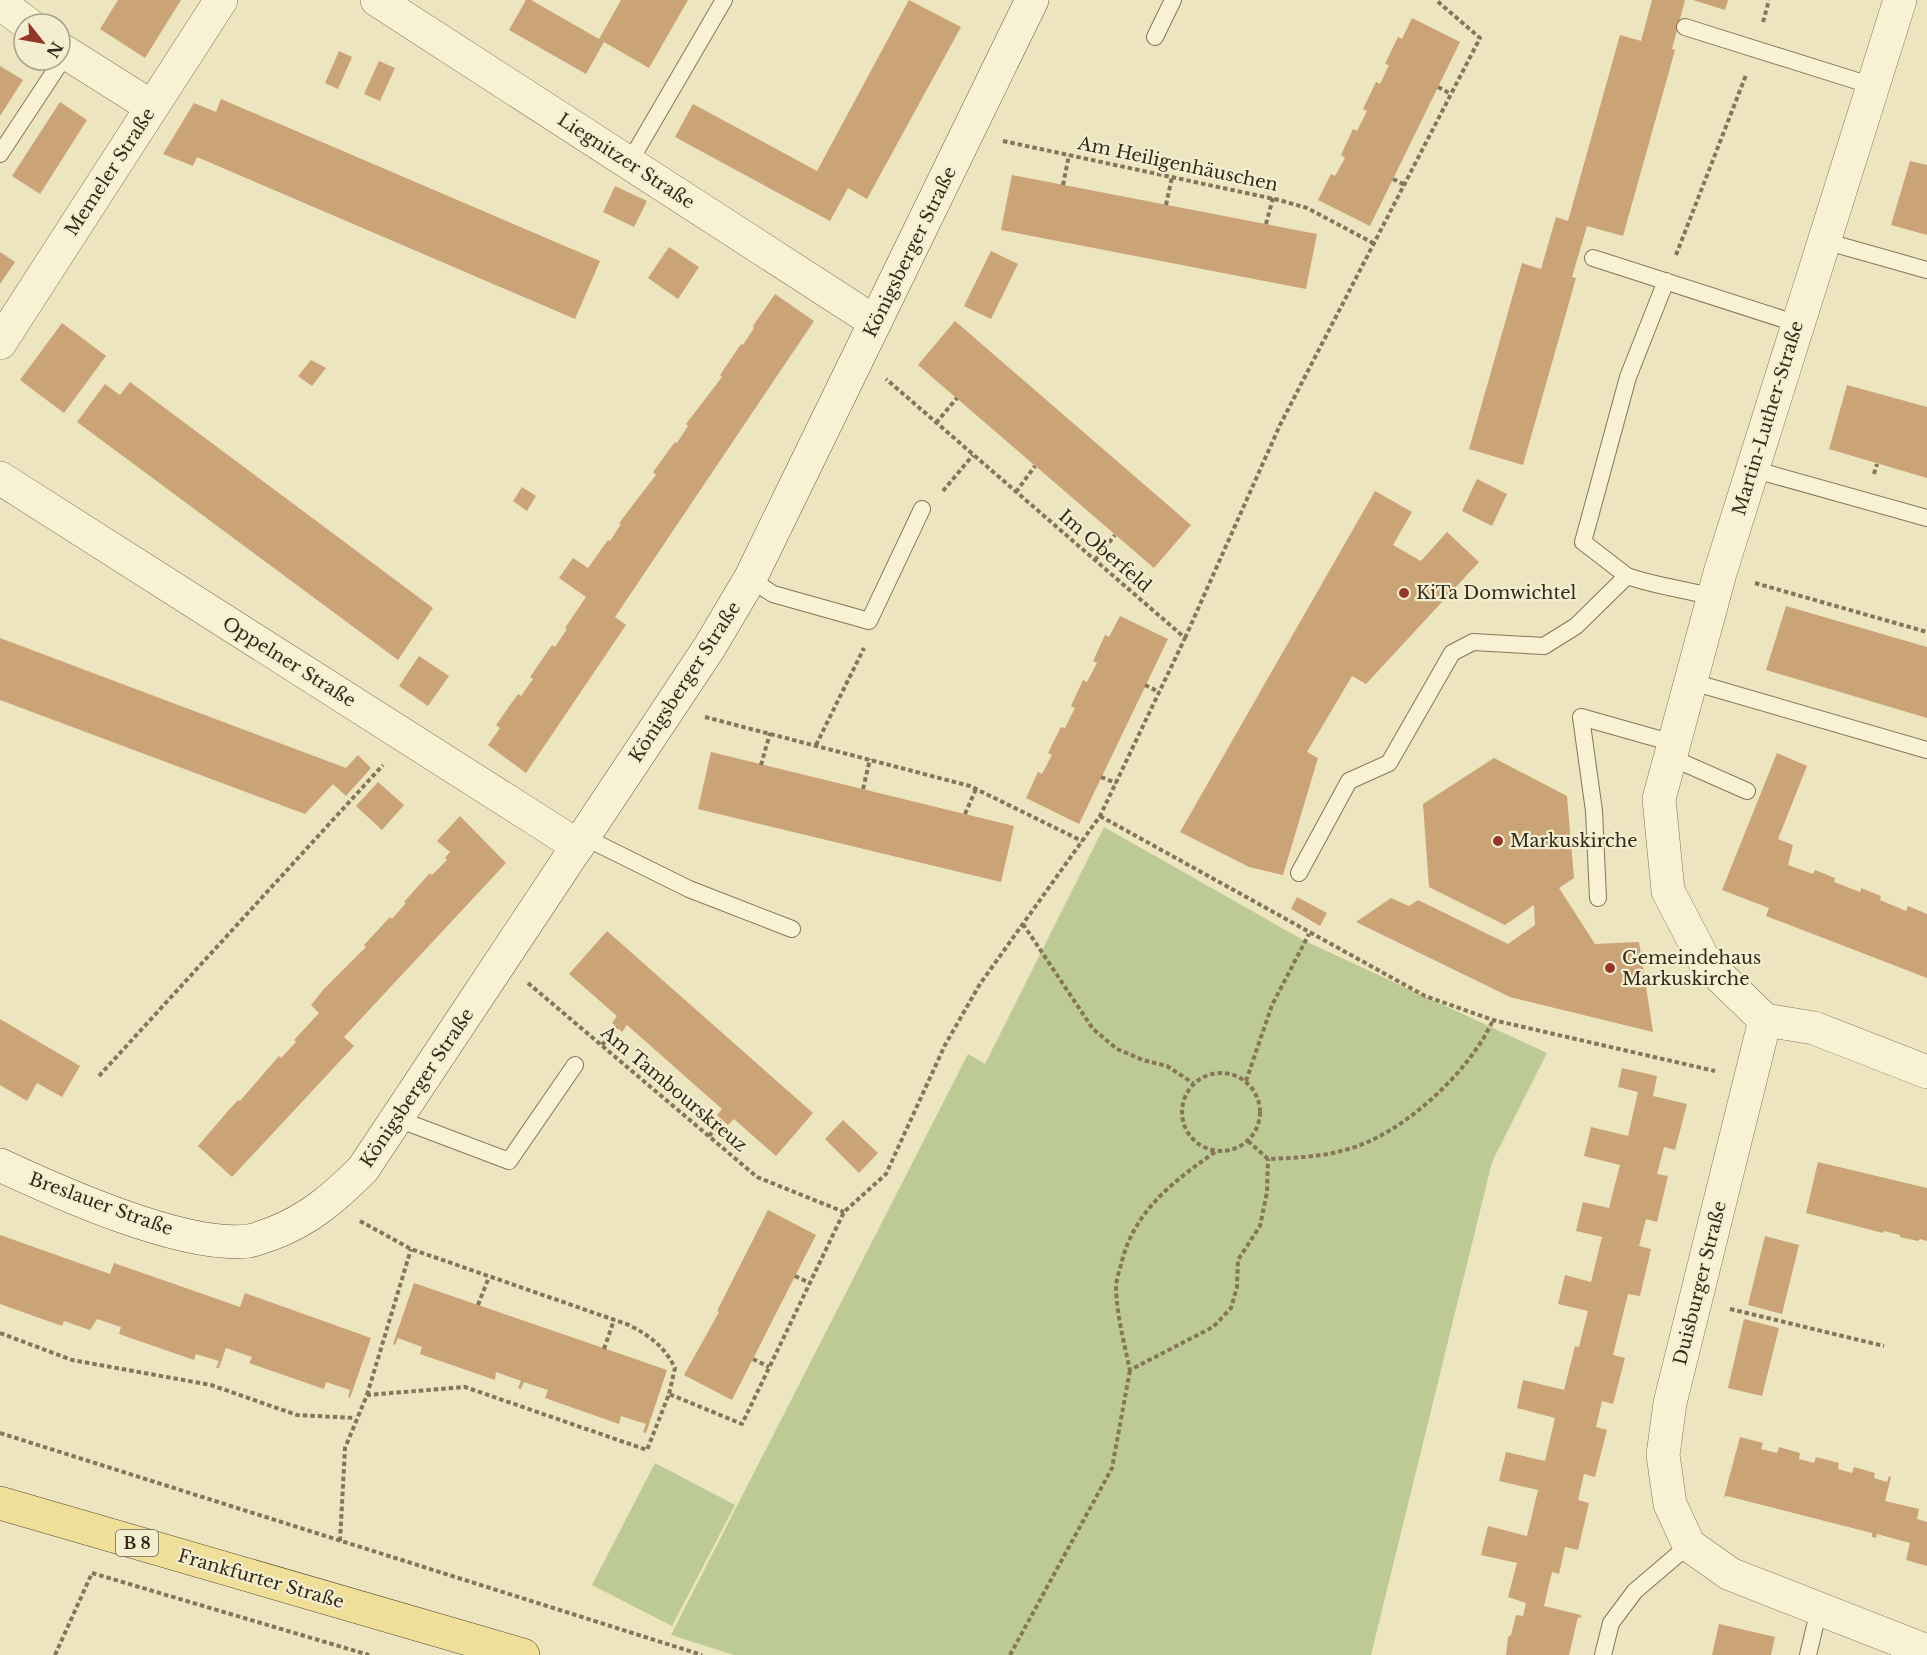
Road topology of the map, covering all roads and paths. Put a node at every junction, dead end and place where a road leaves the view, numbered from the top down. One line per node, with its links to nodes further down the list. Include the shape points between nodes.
1 (220, 0): 17 (street, Memeler Straße)
2 (377, 0): 21 (street, Liegnitzer Straße)
3 (724, 0): 21 (lane)
4 (1032, 0): 18 (street, Königsberger Straße)
5 (1173, 0): 10 (lane)
6 (1436, 0): 16 (path, via 1480,38)
7 (1769, 0): 11 (path)
8 (1900, 0): 14 (street, Martin-Luther-Straße)
9 (1685, 27): 11 (lane)
10 (1155, 37)
11 (1756, 49): 14 (lane); 33 (path)
12 (72, 57): 17 (street)
13 (50, 72): 19 (lane)
14 (1873, 86): 29 (street, Martin-Luther-Straße)
15 (1438, 87): 16 (path)
16 (1451, 94): 25 (path)
17 (152, 108): 36 (street, Memeler Straße)
18 (967, 134): 20 (path, Am Heiligenhäuschen); 34 (street, Königsberger Straße)
19 (0, 154)
20 (1069, 155): 22 (path, Am Heiligenhäuschen); 24 (path)
21 (629, 163): 34 (street, Liegnitzer Straße)
22 (1172, 177): 26 (path, Am Heiligenhäuschen); 27 (path)
23 (1393, 179): 25 (path)
24 (1063, 185)
25 (1405, 185): 30 (path)
26 (1273, 198): 28 (path); 30 (path, Am Heiligenhäuschen, via 1307,208)
27 (1166, 205)
28 (1266, 224)
29 (1824, 241): 32 (lane); 35 (street, Martin-Luther-Straße)
30 (1374, 244): 54 (path, via 1280,425)
31 (1593, 258): 33 (lane)
32 (1927, 270)
33 (1666, 281): 35 (lane); 49 (lane, via 1628,377 1583,542)
34 (875, 322): 37 (street, Königsberger Straße)
35 (1798, 324): 42 (street, Martin-Luther-Straße)
36 (0, 343)
37 (859, 356): 39 (path, Im Oberfeld); 50 (street, Königsberger Straße)
38 (957, 398): 39 (path)
39 (936, 423): 40 (path, Im Oberfeld)
40 (973, 455): 44 (path, Im Oberfeld); 45 (path, via 942,493)
41 (1035, 466): 44 (path)
42 (1752, 469): 46 (lane); 51 (street, Martin-Luther-Straße)
43 (0, 478): 60 (street, Oppelner Straße)
44 (1016, 492): 48 (path, Im Oberfeld)
45 (922, 509): 52 (lane)
46 (1927, 518)
47 (1115, 535): 48 (path)
48 (1095, 560): 54 (path, Im Oberfeld)
49 (1627, 576): 51 (lane, via 1654,586); 75 (lane, via 1576,626 1544,646 1473,642 1452,653 1389,763 1349,781)
50 (750, 579): 52 (lane, via 773,594); 58 (street, Königsberger Straße)
51 (1716, 585): 53 (path); 55 (street, Martin-Luther-Straße)
52 (869, 621): 61 (path, via 869,637)
53 (1927, 632)
54 (1185, 638): 57 (path)
55 (1689, 681): 62 (street, Martin-Luther-Straße); 63 (lane)
56 (1145, 685): 57 (path)
57 (1159, 692): 67 (path)
58 (670, 708): 59 (path); 73 (street, Königsberger Straße)
59 (770, 733): 61 (path); 65 (path)
60 (408, 738): 73 (street, Oppelner Straße); 87 (path)
61 (816, 745): 64 (path)
62 (1672, 750): 70 (lane); 76 (lane, via 1581,717 1594,811); 82 (street, Martin-Luther-Straße, via 1659,799 1668,891 1705,962)
63 (1927, 750)
64 (870, 759): 68 (path); 69 (path)
65 (761, 765)
66 (1101, 777): 67 (path)
67 (1116, 783): 72 (path)
68 (863, 789)
69 (976, 789): 71 (path); 74 (path)
70 (1747, 790)
71 (964, 814)
72 (1100, 816): 74 (path); 79 (path)
73 (581, 841): 78 (lane); 80 (street, Königsberger Straße)
74 (1082, 841): 77 (path)
75 (1299, 873)
76 (1598, 898)
77 (1023, 924): 90 (path, via 1093,1029 1117,1049 1167,1066); 99 (path, via 980,984 945,1045 886,1174)
78 (792, 929)
79 (1309, 933): 81 (path, via 1425,996); 89 (path, via 1272,1005)
80 (502, 961): 84 (path, Am Tambourskreuz); 91 (street, Königsberger Straße)
81 (1493, 1020): 88 (path); 96 (path, via 1458,1072 1424,1107 1394,1127 1348,1149 1310,1157)
82 (1766, 1020): 86 (street, via 1814,1028); 88 (street, Duisburger Straße)
83 (617, 1027): 84 (path)
84 (602, 1046): 93 (path, Am Tambourskreuz)
85 (575, 1065): 91 (lane, via 509,1161)
86 (1927, 1072)
87 (99, 1076)
88 (1752, 1080): 105 (street, Duisburger Straße)
89 (1246, 1081): 90 (path, via 1214,1073); 94 (path, via 1255,1091 1260,1117)
90 (1193, 1083): 95 (path, via 1182,1105 1186,1130 1203,1148)
91 (398, 1119): 98 (street, Königsberger Straße, via 363,1169)
92 (722, 1120): 93 (path)
93 (709, 1136): 99 (path, Am Tambourskreuz, via 757,1177)
94 (1248, 1141): 95 (path, via 1227,1152); 96 (path)
95 (1215, 1152): 113 (path, via 1149,1205 1127,1240 1116,1285)
96 (1268, 1159): 113 (path, via 1260,1226 1238,1260 1231,1308 1213,1327)
97 (0, 1165): 100 (street, Breslauer Straße, via 129,1218)
98 (329, 1203): 100 (street, Königsberger Straße, via 295,1225 249,1241); 101 (path)
99 (844, 1212): 104 (path)
100 (204, 1239)
101 (411, 1249): 103 (path); 115 (path)
102 (795, 1276): 104 (path)
103 (489, 1277): 106 (path); 107 (path)
104 (810, 1283): 112 (path)
105 (1695, 1301): 109 (path); 120 (street, Duisburger Straße, via 1670,1403 1663,1455 1670,1504)
106 (478, 1305)
107 (614, 1320): 110 (path); 114 (path, via 650,1336 666,1351 675,1368)
108 (0, 1333): 116 (path, via 72,1360 211,1385 297,1415)
109 (1884, 1346)
110 (604, 1349)
111 (753, 1359): 112 (path)
112 (769, 1367): 114 (path, via 742,1424)
113 (1130, 1370): 127 (path, via 1112,1468)
114 (669, 1394): 115 (path, via 647,1450 465,1387)
115 (367, 1395): 116 (path)
116 (355, 1418): 119 (path, via 345,1448)
117 (0, 1433): 119 (path)
118 (0, 1503): 125 (main road, Frankfurter Straße / B 8)
119 (340, 1542): 126 (path)
120 (1689, 1545): 121 (street, Duisburger Straße, via 1730,1575); 128 (lane, via 1635,1591 1611,1623)
121 (1819, 1609): 122 (street, Duisburger Straße); 129 (lane)
122 (1927, 1651)
123 (55, 1655): 124 (path, via 92,1573)
124 (369, 1655)
125 (522, 1655)
126 (702, 1655)
127 (1010, 1655)
128 (1603, 1655)
129 (1808, 1655)

